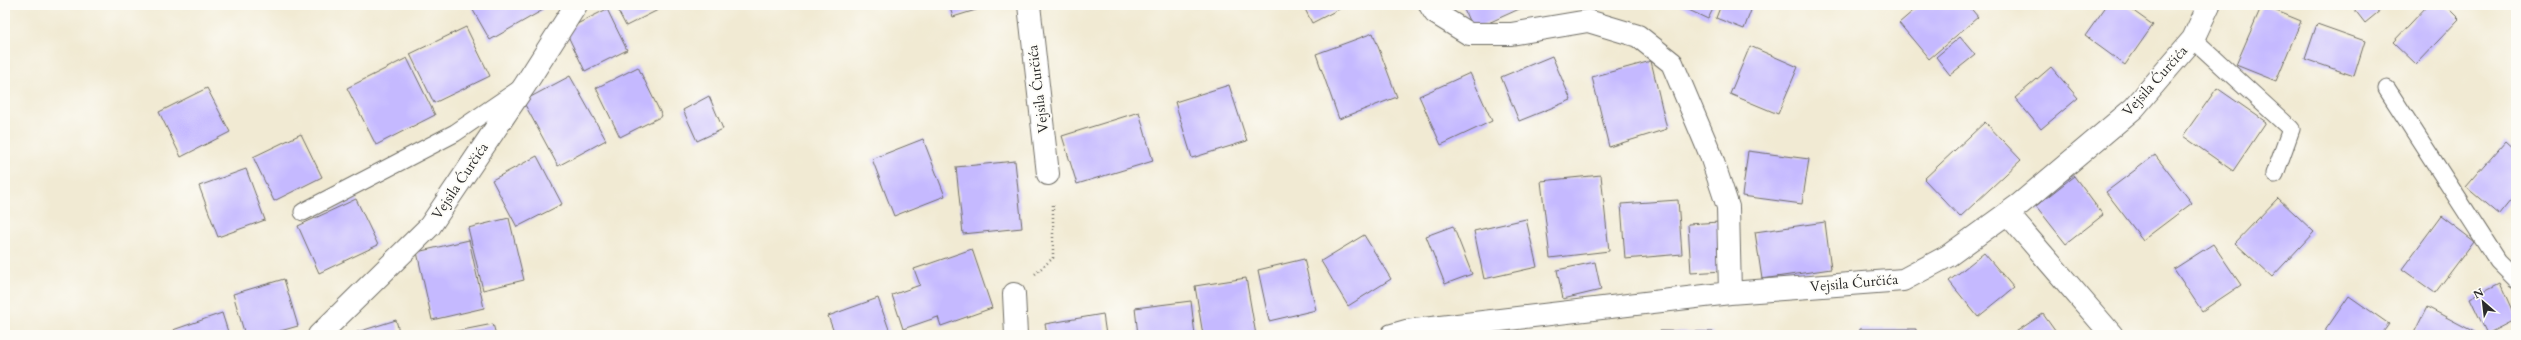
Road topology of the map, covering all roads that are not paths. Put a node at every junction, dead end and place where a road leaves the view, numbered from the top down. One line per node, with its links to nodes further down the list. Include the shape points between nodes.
1 (576, 5): 6 (street, Vejsila Ćurčića)
2 (1029, 5): 8 (street, Vejsila Ćurčića)
3 (1430, 5): 13 (street, via 1435,13 1469,34 1511,34 1588,21 1638,36 1672,63 1710,153 1728,207)
4 (2209, 5): 5 (street, Vejsila Ćurčića)
5 (2193, 39): 9 (lane, via 2291,129); 11 (street, Vejsila Ćurčića, via 2134,108)
6 (525, 85): 10 (lane, via 455,133); 15 (street, Vejsila Ćurčića, via 430,226)
7 (2387, 89): 12 (lane, via 2498,261)
8 (1048, 174)
9 (2275, 174)
10 (303, 212)
11 (2007, 213): 13 (street, Vejsila Ćurčića, via 1948,256 1903,280); 18 (street)
12 (2516, 279)
13 (1730, 293): 17 (street, Vejsila Ćurčića, via 1406,331)
14 (1014, 294): 16 (street)
15 (319, 335)
16 (1016, 335)
17 (1392, 335)
18 (2112, 335)

